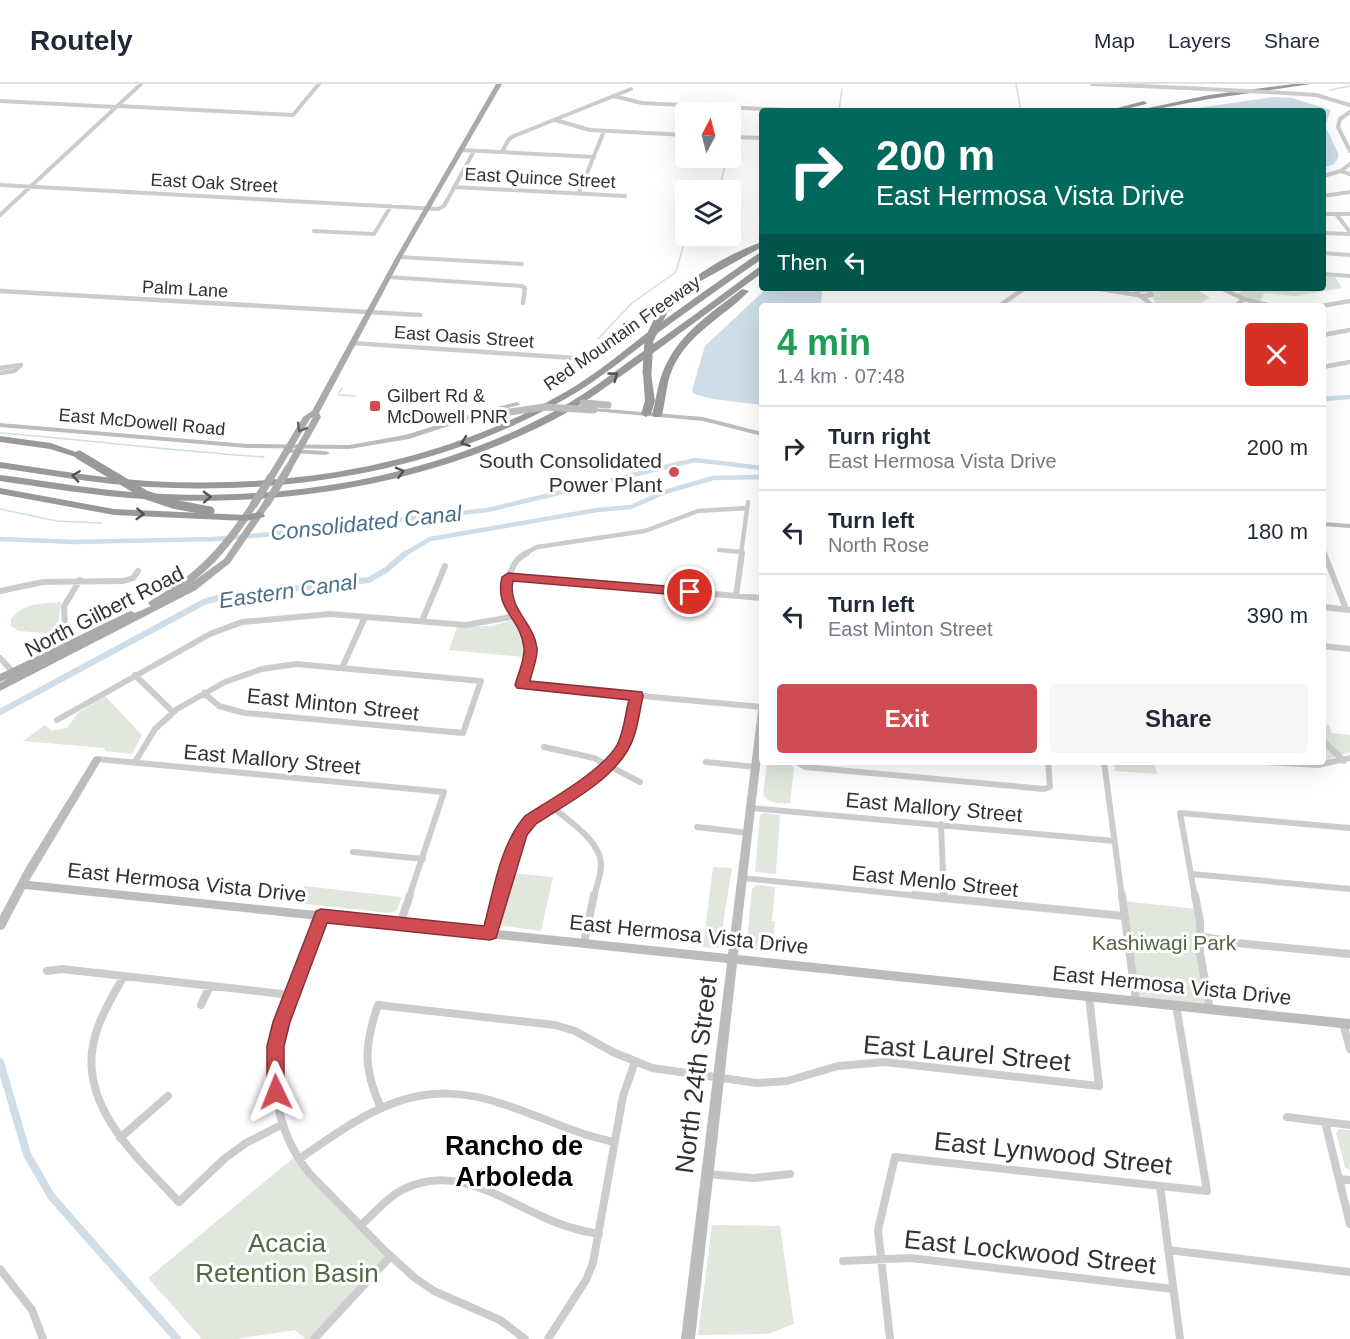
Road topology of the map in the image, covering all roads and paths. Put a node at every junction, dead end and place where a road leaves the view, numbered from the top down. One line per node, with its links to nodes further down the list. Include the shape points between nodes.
1 (141, 84): 11 (street)
2 (319, 84): 11 (street, via 293,116)
3 (500, 84): 21 (main road, North Gilbert Road)
4 (1092, 84): 10 (street, bridge, via 1316,95)
5 (1261, 84): 12 (highway)
6 (1308, 84): 13 (highway)
7 (631, 89): 8 (street)
8 (613, 96): 14 (street, via 642,103); 16 (street)
9 (0, 101): 11 (street)
10 (1350, 105)
11 (117, 107): 31 (street)
12 (1124, 108)
13 (1152, 108)
14 (759, 110)
15 (1350, 112): 23 (street, via 1338,127)
16 (554, 120): 17 (street); 24 (street, via 511,137)
17 (604, 131): 18 (street); 25 (street)
18 (675, 134)
19 (741, 137): 20 (street)
20 (759, 138)
21 (460, 150): 22 (street); 38 (main road, North Gilbert Road)
22 (474, 151): 24 (street); 32 (street)
23 (1350, 151)
24 (502, 152): 25 (street)
25 (594, 157): 34 (street)
26 (1350, 164): 27 (street)
27 (1341, 171): 28 (street); 29 (street)
28 (1350, 174)
29 (1326, 175)
30 (0, 185): 31 (street, East Oak Street)
31 (30, 186): 37 (street, East Oak Street); 39 (street)
32 (454, 187): 34 (street, East Quince Street); 38 (street, via 444,206)
33 (1350, 192): 35 (street)
34 (579, 194): 36 (street, East Quince Street)
35 (1326, 195)
36 (625, 196)
37 (391, 206): 38 (street, East Oak Street); 43 (street, via 374,234)
38 (427, 208): 49 (main road, North Gilbert Road)
39 (0, 214)
40 (1326, 214): 41 (street)
41 (1336, 214): 42 (street); 45 (street)
42 (1350, 214)
43 (314, 231)
44 (1326, 233): 45 (street)
45 (1350, 233)
46 (759, 246): 81 (highway, bridge, via 704,274 663,310 648,344)
47 (1326, 253): 48 (street)
48 (1350, 255)
49 (399, 257): 51 (street); 55 (main road, North Gilbert Road)
50 (759, 257): 89 (highway, Red Mountain Freeway, one-way to 89, via 564,396 493,431 414,459 302,480 218,486 134,483)
51 (522, 264)
52 (759, 271): 90 (highway, Red Mountain Freeway, one-way to 52, via 135,496 222,497 325,488 435,463 510,437 561,412)
53 (1326, 274): 54 (street)
54 (1350, 276)
55 (388, 277): 65 (street, via 525,286); 71 (main road, North Gilbert Road)
56 (759, 279): 81 (highway, via 680,347)
57 (0, 291): 71 (street, Palm Lane)
58 (1020, 291): 66 (street)
59 (1149, 291): 62 (street)
60 (1227, 291): 63 (street)
61 (1140, 292): 62 (street)
62 (1150, 297): 67 (street)
63 (1244, 299): 68 (street); 69 (street)
64 (1350, 301): 70 (street)
65 (523, 303)
66 (1003, 303)
67 (1152, 303)
68 (1239, 303)
69 (1259, 303)
70 (1326, 305)
71 (369, 312): 72 (street, Palm Lane); 75 (main road, North Gilbert Road)
72 (420, 315)
73 (1350, 330): 74 (street)
74 (1326, 334)
75 (352, 343): 76 (street, East Oasis Street); 82 (main road, North Gilbert Road)
76 (574, 357)
77 (1350, 362): 78 (street)
78 (1326, 366)
79 (0, 368): 80 (street, via 21,365 14,371)
80 (0, 373)
81 (652, 411): 84 (street, East McDowell Road, via 714,415); 85 (street, East McDowell Road); 88 (street, East McDowell Road, bridge, via 544,407 503,413 381,448 350,452); 88 (street, East McDowell Road, bridge, via 556,401 517,404 372,444)
82 (315, 413): 87 (main road, North Gilbert Road, one-way to 87); 88 (main road, North Gilbert Road, via 317,417)
83 (0, 425): 87 (street, East McDowell Road)
84 (759, 426)
85 (759, 433)
86 (0, 439): 92 (highway, bridge, via 79,455 155,499 210,511)
87 (286, 448): 88 (street, East McDowell Road); 92 (main road, North Gilbert Road, bridge)
88 (300, 449): 92 (main road, North Gilbert Road, bridge, via 267,503)
89 (0, 465)
90 (0, 478)
91 (0, 491): 92 (highway, one-way to 92, via 114,512)
92 (252, 513): 115 (main road, North Gilbert Road, via 202,571 166,595); 115 (main road, North Gilbert Road, via 251,529 221,567 183,594)
93 (1326, 524): 94 (street)
94 (1350, 526)
95 (718, 550): 96 (street)
96 (741, 552): 100 (street, via 747,505 698,511 634,534 537,547 514,562); 103 (street)
97 (1326, 555): 106 (street)
98 (445, 566): 109 (street)
99 (138, 571): 101 (street, via 123,582)
100 (508, 577): 103 (street); 108 (street, via 506,599)
101 (80, 580): 102 (street, via 43,582); 110 (street, via 64,606)
102 (0, 591)
103 (736, 596): 104 (street)
104 (759, 598)
105 (1326, 608): 106 (street)
106 (1348, 610)
107 (364, 616): 109 (street); 114 (street); 116 (street, via 330,614 242,622 210,634)
108 (516, 616): 109 (street, via 472,624); 120 (street, via 528,635 531,650 522,685)
109 (422, 621)
110 (65, 628)
111 (1326, 646): 112 (street)
112 (1350, 649)
113 (0, 658): 115 (street)
114 (342, 668): 119 (street, via 282,664 232,678); 119 (street, East Minton Street, via 481,681 464,733 245,713 219,706)
115 (15, 674): 117 (main road, North Gilbert Road); 118 (main road, North Gilbert Road)
116 (135, 675): 122 (street); 123 (street)
117 (0, 678)
118 (0, 687)
119 (204, 693): 122 (street)
120 (637, 696): 121 (street); 131 (street, via 627,738)
121 (759, 708)
122 (173, 712): 129 (street, via 154,730)
123 (57, 720)
124 (1326, 743): 128 (street)
125 (759, 744): 138 (street, North 24th Street)
126 (544, 747): 131 (street, via 581,752)
127 (97, 759): 129 (street, East Mallory Street); 153 (street)
128 (1347, 759): 132 (street)
129 (135, 762): 150 (street, East Mallory Street, via 444,792)
130 (706, 762): 138 (street)
131 (609, 764): 139 (street); 140 (street)
132 (1326, 764)
133 (808, 765): 134 (street, via 1044,789 1050,787)
134 (1048, 765)
135 (1104, 765): 148 (street)
136 (1305, 765): 137 (street)
137 (1323, 765)
138 (756, 766): 141 (street, North 24th Street)
139 (640, 783)
140 (551, 806): 143 (street); 162 (street, via 591,843 601,864)
141 (751, 808): 144 (street, East Mallory Street); 147 (street, North 24th Street)
142 (519, 820): 143 (street)
143 (527, 824): 160 (street, via 515,843)
144 (941, 824): 148 (street, East Mallory Street); 155 (street)
145 (697, 827): 147 (street)
146 (1350, 828): 151 (street, via 1180,813)
147 (748, 833): 152 (street, North 24th Street)
148 (1114, 841): 157 (street)
149 (353, 852): 150 (street)
150 (423, 859): 158 (street)
151 (1192, 874): 154 (street); 161 (street)
152 (742, 878): 155 (street, East Menlo Street); 164 (street, North 24th Street)
153 (23, 885): 156 (street, East Hermosa Vista Drive); 159 (street)
154 (1350, 889)
155 (944, 898): 157 (street, East Menlo Street)
156 (321, 916): 158 (street, East Hermosa Vista Drive); 168 (street)
157 (1124, 916): 170 (street)
158 (400, 924): 160 (street, East Hermosa Vista Drive)
159 (0, 926)
160 (490, 933): 162 (street, East Hermosa Vista Drive)
161 (1199, 936): 163 (street); 173 (street)
162 (584, 943): 164 (street, East Hermosa Vista Drive)
163 (1350, 954)
164 (732, 958): 169 (street, East Hermosa Vista Drive); 177 (street, North 24th Street)
165 (46, 971): 166 (street, via 62,969)
166 (123, 976): 167 (street); 184 (street, via 98,1026 91,1053 96,1096)
167 (210, 986): 168 (street); 171 (street)
168 (291, 995): 182 (street, via 275,1046 276,1092)
169 (1089, 996): 170 (street, East Hermosa Vista Drive); 177 (street, East Laurel Street, via 1099,1086 885,1062 838,1066 787,1081 757,1083)
170 (1136, 1002): 172 (street, East Hermosa Vista Drive)
171 (201, 1005)
172 (1176, 1005): 173 (street, East Hermosa Vista Drive); 191 (street, East Lynwood Street, via 1207,1191)
173 (1210, 1009): 174 (street, East Hermosa Vista Drive)
174 (1346, 1024): 175 (street)
175 (1350, 1049)
176 (635, 1062): 177 (street, East Laurel Street); 179 (street, East Laurel Street, via 595,1040 555,1025 378,1005 365,1048 370,1080); 185 (street, via 623,1096)
177 (718, 1078): 187 (street, North 24th Street)
178 (168, 1096): 184 (street)
179 (381, 1108): 185 (street, via 429,1094 475,1096 588,1138); 186 (street, via 358,1118)
180 (1287, 1117): 181 (street)
181 (1325, 1122): 183 (street); 189 (street)
182 (283, 1124): 184 (street, via 224,1159 179,1202); 186 (street)
183 (1350, 1125)
184 (120, 1137)
185 (615, 1142): 194 (street)
186 (299, 1159): 193 (street, via 324,1191)
187 (707, 1174): 188 (street, via 754,1178); 206 (street, North 24th Street)
188 (790, 1174)
189 (1339, 1179): 190 (street); 192 (street)
190 (1350, 1180)
191 (1160, 1186): 195 (street); 197 (street, East Lynwood Street, via 895,1157 878,1230)
192 (1350, 1224)
193 (360, 1226): 194 (street, via 400,1191 437,1178 479,1186 561,1225); 196 (street)
194 (599, 1234): 205 (street, via 586,1280)
195 (1168, 1251): 200 (street, East Lockwood Street); 201 (street)
196 (390, 1257): 203 (street); 204 (street, via 441,1296 494,1317)
197 (881, 1259): 198 (street, East Lockwood Street); 201 (street, East Lockwood Street, via 911,1258); 207 (street)
198 (843, 1261)
199 (0, 1269): 202 (street, via 33,1310)
200 (1350, 1272)
201 (1173, 1289): 208 (street)
202 (43, 1339)
203 (314, 1339)
204 (525, 1339)
205 (548, 1339)
206 (688, 1339)
207 (890, 1339)
208 (1180, 1339)

